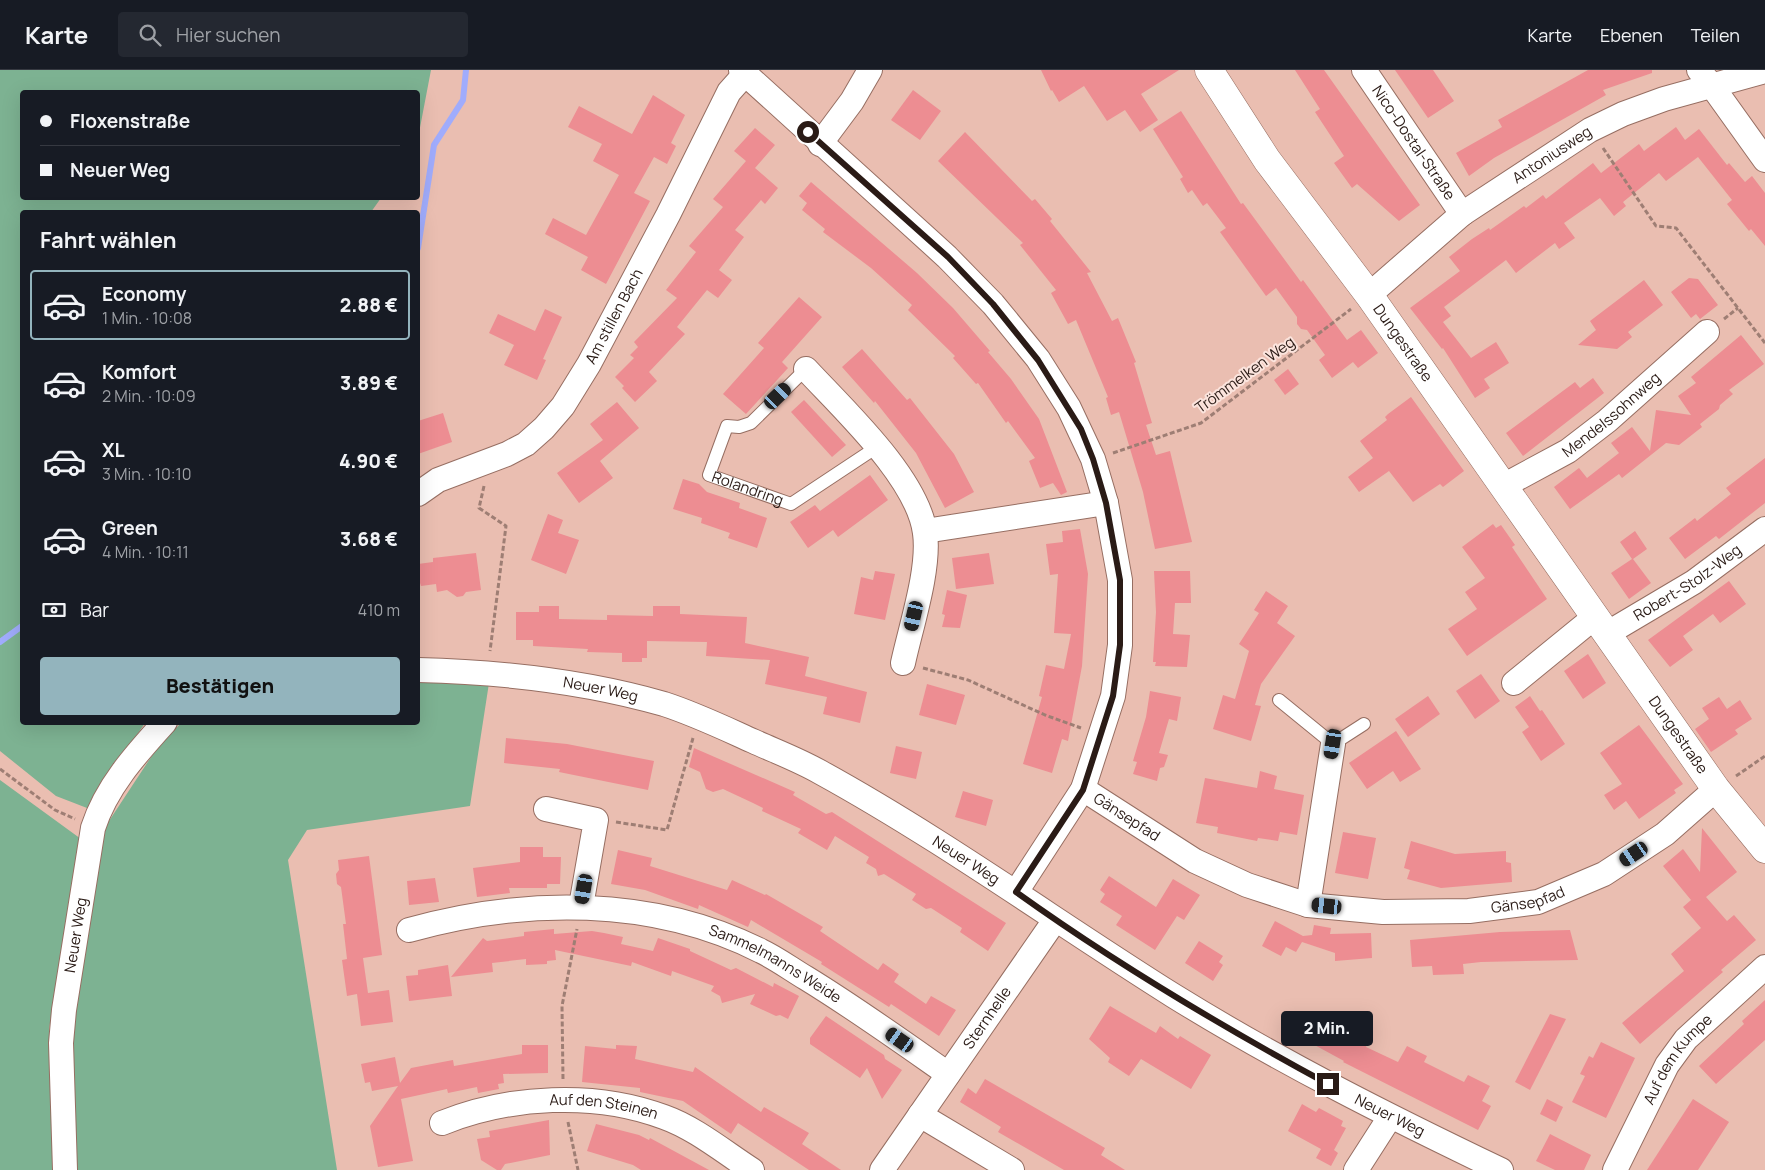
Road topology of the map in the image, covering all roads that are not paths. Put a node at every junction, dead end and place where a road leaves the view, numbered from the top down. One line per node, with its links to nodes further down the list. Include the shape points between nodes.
1 (870, 70): 7 (street, via 852,102)
2 (1209, 70): 10 (street, Dungestraße, via 1267,160)
3 (1364, 70): 9 (street, Nico-Dostal-Straße)
4 (1765, 71): 6 (street, Antoniusweg)
5 (743, 72): 7 (street); 15 (street, Am stillen Bach, via 729,92 589,364 563,406 526,444 438,480)
6 (1706, 78): 8 (street); 9 (street, Antoniusweg, via 1590,130)
7 (820, 144): 16 (street, via 948,257 993,304 1038,360 1069,408 1093,459)
8 (1765, 160)
9 (1462, 214): 10 (street, Antoniusweg)
10 (1369, 295): 14 (street, Dungestraße)
11 (1707, 332): 14 (street, Mendelssohnweg, via 1607,421 1568,451)
12 (806, 369): 13 (street, Rolandring); 13 (lane, Rolandring, via 751,423 727,426 709,475 791,504)
13 (877, 447): 18 (street, Rolandring, via 904,483)
14 (1505, 485): 19 (street, Dungestraße)
15 (420, 493)
16 (1106, 503): 18 (street); 28 (street, via 1120,580 1120,645 1113,696)
17 (1765, 529): 19 (street, Robert-Stolz-Weg, via 1694,582)
18 (925, 531): 20 (street, Rolandring, via 925,563)
19 (1602, 625): 22 (street); 27 (street, Dungestraße)
20 (903, 663)
21 (420, 670): 31 (street, Neuer Weg, via 547,680 620,693 699,717 818,770)
22 (1514, 683)
23 (1279, 700): 26 (lane)
24 (1364, 724): 26 (lane)
25 (162, 725): 41 (street, Neuer Weg, via 109,790 93,828 61,1042)
26 (1333, 744): 32 (street)
27 (1716, 789): 30 (street, Dungestraße); 32 (street, Gänsepfad, via 1665,834 1604,874 1538,902 1469,910 1383,912)
28 (1083, 790): 31 (street); 32 (street, Gänsepfad, via 1195,861 1247,885)
29 (546, 809): 33 (street, via 596,820)
30 (1765, 849)
31 (1016, 892): 34 (street, Neuer Weg)
32 (1308, 904)
33 (581, 906): 35 (street, Sammelmanns Weide, via 505,909); 37 (street, Sammelmanns Weide, via 626,910 670,919 710,930 761,951 852,1006)
34 (1055, 920): 37 (street, Sternhelle); 39 (street, Neuer Weg, via 1178,998)
35 (409, 930)
36 (1765, 967): 47 (street, Auf dem Kumpe, via 1686,1039 1667,1065)
37 (948, 1074): 38 (street, Sternhelle)
38 (920, 1115): 43 (street, Sternhelle); 44 (street)
39 (1390, 1117): 45 (street); 46 (street, Neuer Weg)
40 (442, 1123): 42 (street, Auf den Steinen, via 472,1110 564,1099 626,1105 666,1117)
41 (66, 1170)
42 (752, 1170)
43 (882, 1170)
44 (1012, 1170)
45 (1356, 1170)
46 (1501, 1170)
47 (1615, 1170)

